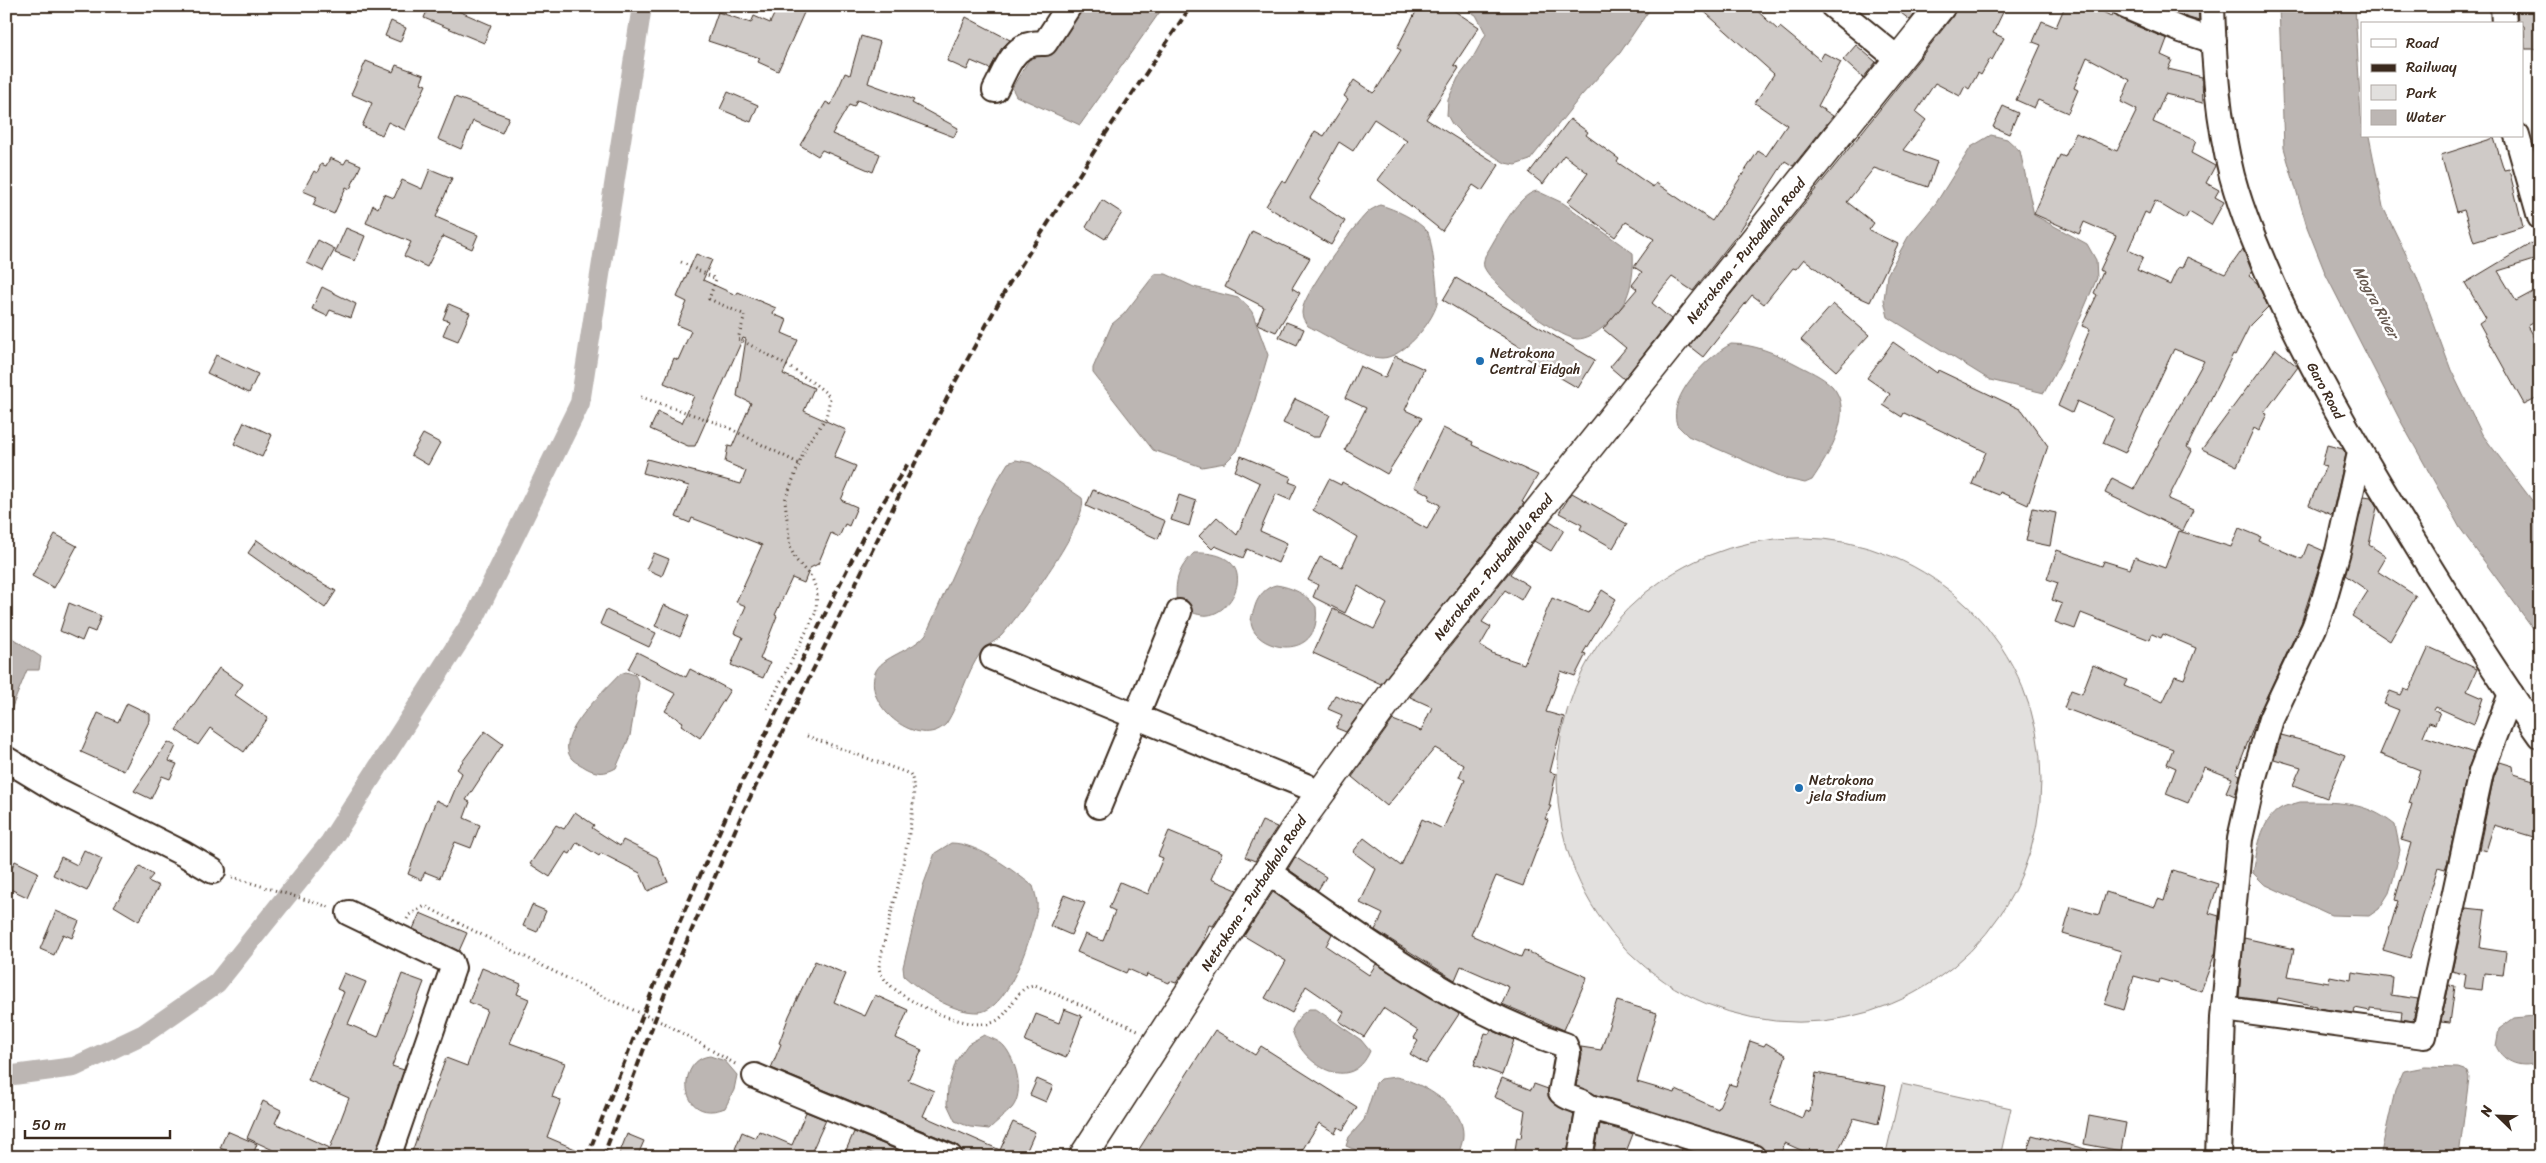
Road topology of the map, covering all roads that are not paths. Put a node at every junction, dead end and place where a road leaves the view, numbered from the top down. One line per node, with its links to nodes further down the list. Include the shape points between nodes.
1 (1069, 6): 10 (street, via 1045,43 1031,42 1017,51)
2 (1833, 6): 9 (street)
3 (1941, 6): 9 (main road, Netrokona - Purbadhola Road)
4 (2125, 6): 8 (street)
5 (2212, 6): 8 (street, Garo Road)
6 (2503, 6): 7 (street)
7 (2504, 22)
8 (2214, 41): 14 (street, Garo Road, via 2215,85 2222,130 2247,224 2300,342)
9 (1898, 59): 24 (main road, Netrokona - Purbadhola Road, via 1405,677)
10 (995, 90)
11 (2518, 138): 12 (street)
12 (2534, 172): 13 (street)
13 (2540, 217)
14 (2360, 453): 17 (street, Garo Road); 26 (street, via 2323,603 2271,719 2254,780 2240,839)
15 (1179, 612): 18 (street)
16 (993, 658): 18 (street)
17 (2511, 694): 19 (street, Garo Road); 26 (street, via 2481,772 2424,1036)
18 (1137, 715): 21 (street); 22 (street)
19 (2540, 736)
20 (6, 759): 23 (street, via 57,790)
21 (1306, 786)
22 (1099, 806)
23 (213, 871)
24 (1267, 872): 28 (street, via 1394,961 1437,986 1493,1016 1565,1045 1568,1053 1561,1092 1585,1102); 31 (main road, Netrokona - Purbadhola Road)
25 (349, 912): 29 (street, via 451,962 453,968)
26 (2224, 1009): 34 (street)
27 (755, 1076): 30 (street)
28 (1589, 1107): 32 (street); 33 (street)
29 (388, 1157)
30 (950, 1157)
31 (1083, 1157)
32 (1580, 1157)
33 (1753, 1157)
34 (2218, 1157)

